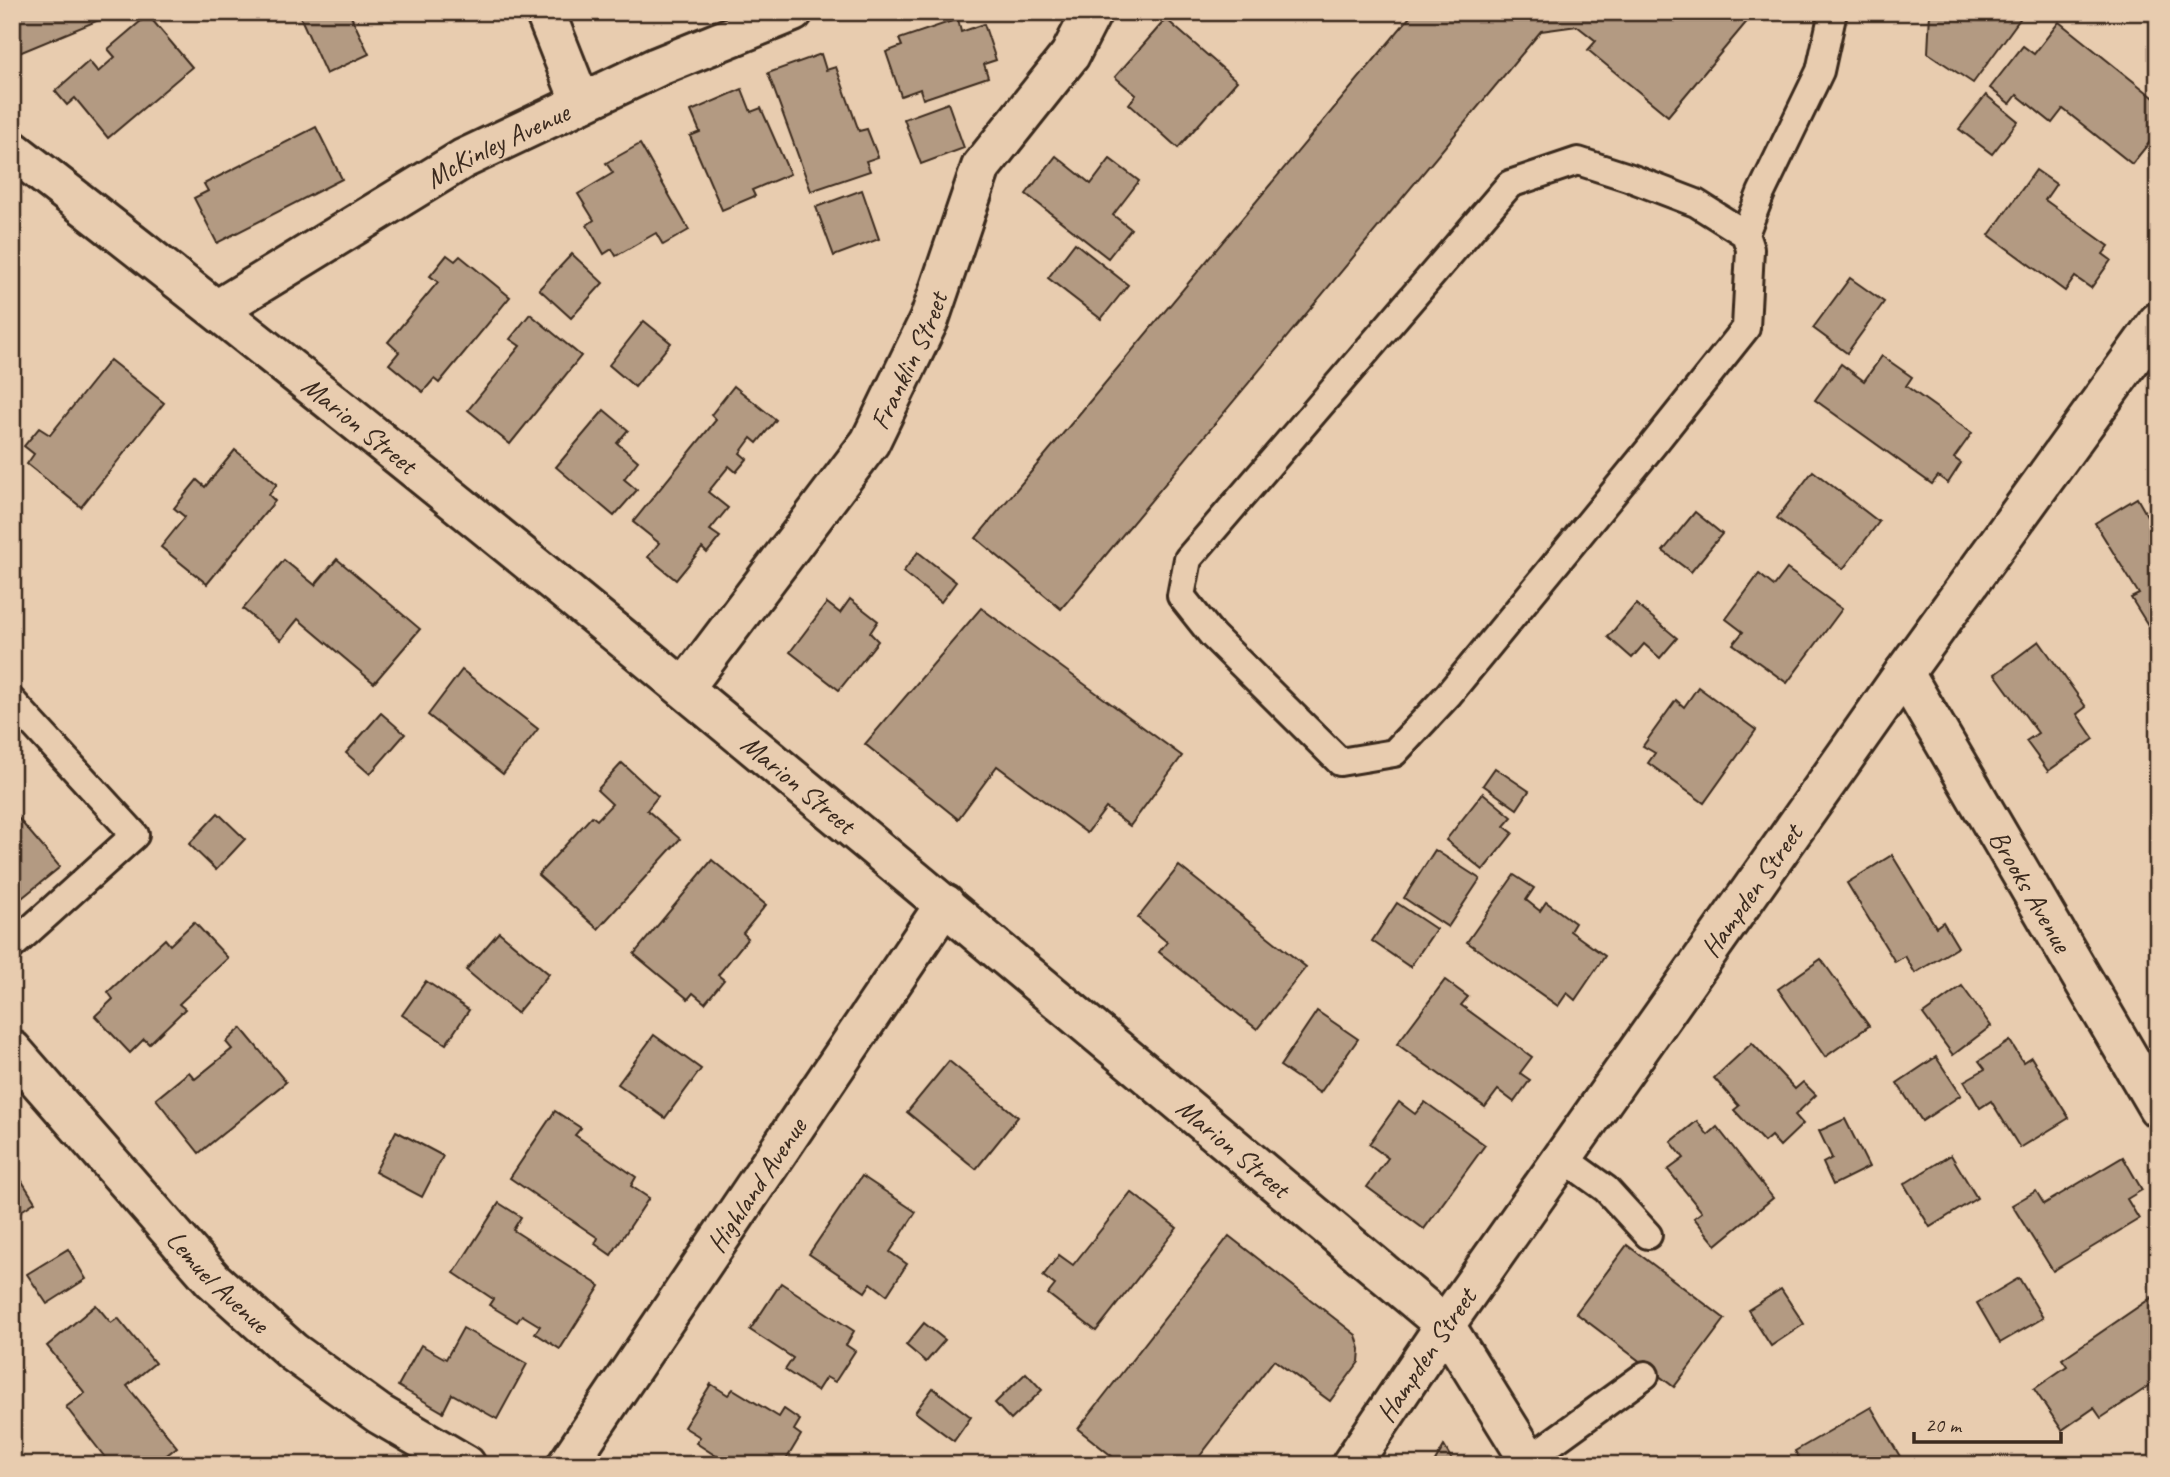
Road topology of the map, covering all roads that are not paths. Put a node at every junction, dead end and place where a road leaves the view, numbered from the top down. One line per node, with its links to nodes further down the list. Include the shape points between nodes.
1 (545, 12): 5 (street)
2 (793, 12): 5 (street, McKinley Avenue)
3 (1092, 12): 11 (street, Franklin Street, via 1070,55 981,167 929,320 870,442)
4 (1833, 12): 7 (lane, via 1820,71)
5 (582, 103): 8 (street, McKinley Avenue, via 463,159)
6 (12, 150): 8 (street, Marion Street)
7 (1745, 234): 7 (lane, via 1750,249 1746,328 1466,673 1394,753 1340,762 1212,635 1181,596 1188,559 1510,184 1578,161 1696,204)
8 (218, 309): 11 (street, Marion Street)
9 (2158, 322): 10 (street, Hampden Street)
10 (1904, 673): 16 (street, Brooks Avenue); 17 (street, Hampden Street)
11 (685, 687): 13 (street, Marion Street)
12 (12, 701): 14 (lane, via 135,835)
13 (944, 904): 19 (street, Marion Street); 23 (street, Highland Avenue)
14 (12, 946)
15 (12, 1050): 22 (street, Lemuel Avenue, via 213,1280 293,1352 379,1414)
16 (2158, 1108)
17 (1563, 1158): 18 (lane, via 1606,1189); 19 (street, Hampden Street)
18 (1648, 1235)
19 (1445, 1325): 21 (street, Marion Street); 24 (street, Hampden Street)
20 (1645, 1375): 21 (lane)
21 (1530, 1462)
22 (466, 1465)
23 (567, 1465)
24 (1351, 1465)

